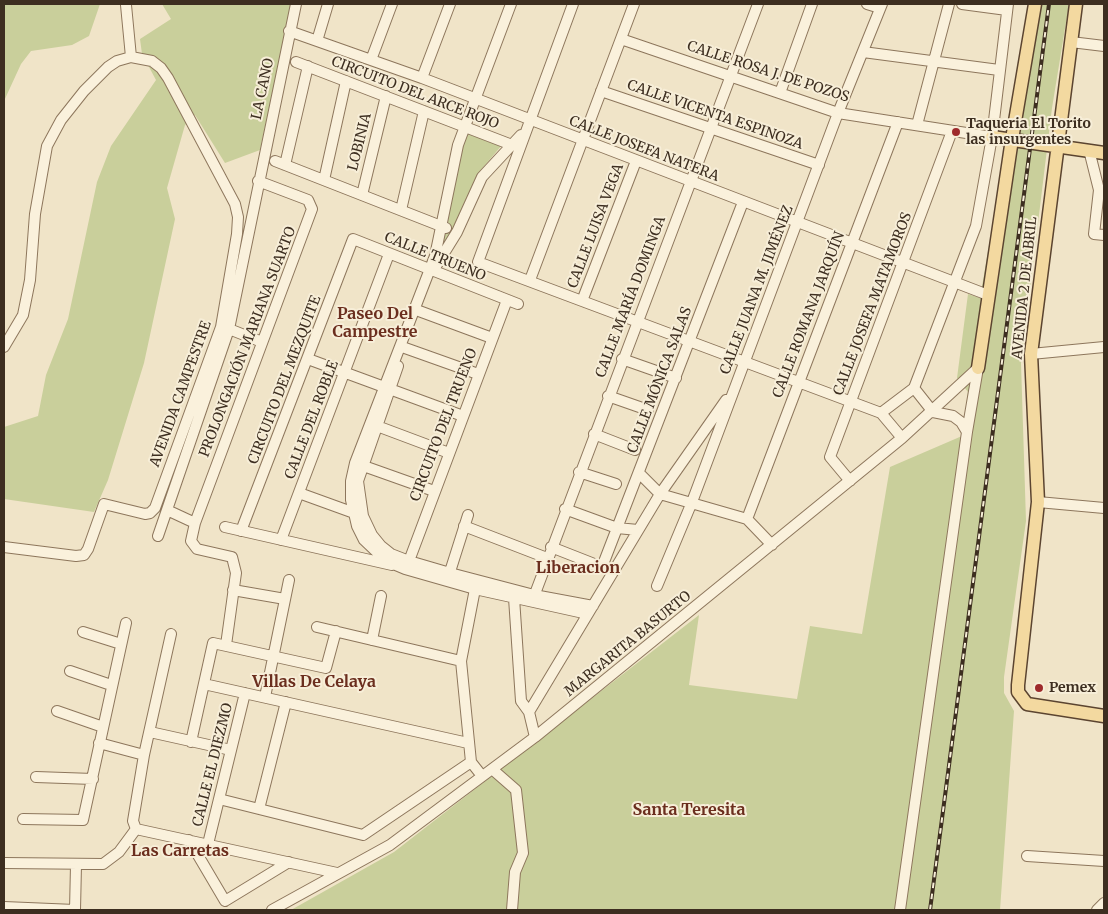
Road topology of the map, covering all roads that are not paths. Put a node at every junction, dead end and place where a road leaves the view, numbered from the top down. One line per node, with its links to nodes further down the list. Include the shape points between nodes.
1 (296, 4): 18 (street, LA CANO)
2 (328, 4): 20 (street)
3 (392, 4): 25 (street)
4 (450, 4): 31 (street)
5 (511, 4): 36 (street)
6 (573, 4): 39 (street)
7 (634, 4): 19 (street)
8 (758, 4): 30 (street, CALLE MARÍA DOMINGA)
9 (812, 4): 34 (street)
10 (867, 4): 16 (street)
11 (949, 4): 26 (street)
12 (962, 4): 17 (street)
13 (1035, 4): 47 (main road)
14 (1076, 4): 21 (main road, AVENIDA 2 DE ABRIL)
15 (126, 5): 24 (street)
16 (881, 6): 23 (street, CALLE JUANA M. JIMÉNEZ)
17 (1007, 7): 29 (street)
18 (289, 31): 20 (street, CALLE JOSEFA NATERA); 56 (street, LA CANO)
19 (621, 39): 30 (street, CALLE ROSA J. DE POZOS); 33 (street)
20 (317, 41): 25 (street, CALLE JOSEFA NATERA)
21 (1071, 42): 22 (street); 50 (main road, AVENIDA 2 DE ABRIL)
22 (1104, 46)
23 (863, 52): 26 (street); 38 (street, CALLE JUANA M. JIMÉNEZ)
24 (131, 57): 83 (street, via 117,61 84,91 61,120 47,146 23,315); 135 (street, AVENIDA CAMPESTRE, via 152,62 161,68 235,204 238,217 221,327 150,514 104,504 84,555)
25 (371, 60): 31 (street, CALLE JOSEFA NATERA)
26 (934, 61): 29 (street); 41 (street)
27 (296, 62): 28 (street, CIRCUITO DEL ARCE ROJO)
28 (308, 66): 32 (street, CIRCUITO DEL ARCE ROJO); 55 (street, via 280,163)
29 (999, 70): 46 (street)
30 (730, 77): 34 (street, CALLE ROSA J. DE POZOS); 43 (street, CALLE MARÍA DOMINGA)
31 (422, 78): 36 (street, CALLE JOSEFA NATERA)
32 (346, 81): 35 (street, CIRCUITO DEL ARCE ROJO); 55 (street)
33 (602, 91): 43 (street, CALLE VICENTA ESPINOZA); 48 (street)
34 (780, 93): 38 (street, CALLE ROSA J. DE POZOS)
35 (386, 96): 37 (street, CIRCUITO DEL ARCE ROJO); 59 (street, LOBINIA)
36 (475, 99): 39 (street, CALLE JOSEFA NATERA); 42 (street)
37 (424, 111): 42 (street, CIRCUITO DEL ARCE ROJO); 61 (street)
38 (838, 113): 40 (street, CALLE ROSA J. DE POZOS); 54 (street, CALLE JUANA M. JIMÉNEZ)
39 (529, 120): 45 (street); 48 (street, CALLE JOSEFA NATERA)
40 (898, 122): 41 (street, CALLE ROSA J. DE POZOS); 67 (street, CALLE ROMANA JARQUÍN)
41 (917, 125): 44 (street, CALLE ROSA J. DE POZOS)
42 (464, 126): 49 (street, CIRCUITO DEL ARCE ROJO); 63 (street)
43 (712, 128): 54 (street, CALLE VICENTA ESPINOZA); 57 (street, CALLE MARÍA DOMINGA)
44 (952, 130): 46 (street, CALLE ROSA J. DE POZOS); 69 (street, CALLE JOSEFA MATAMOROS)
45 (524, 133): 49 (street); 71 (street, via 478,262)
46 (992, 137): 47 (main road, CALLE ROSA J. DE POZOS); 72 (street, via 976,226)
47 (1012, 139): 50 (main road, CALLE ROSA J. DE POZOS); 73 (main road)
48 (582, 141): 53 (street, CALLE JOSEFA NATERA); 71 (street)
49 (512, 145): 64 (street, via 482,177)
50 (1057, 146): 51 (main road, CALLE ROSA J. DE POZOS); 86 (main road, AVENIDA 2 DE ABRIL)
51 (1089, 150): 52 (main road, CALLE ROSA J. DE POZOS); 58 (street)
52 (1104, 153)
53 (636, 161): 57 (street, CALLE JOSEFA NATERA); 75 (street, CALLE LUISA VEGA)
54 (819, 165): 62 (street, CALLE JUANA M. JIMÉNEZ)
55 (324, 180): 59 (street)
56 (258, 181): 79 (street, LA CANO); 81 (street, PROLONGACIÓN MARIANA SUARTO, via 308,200 312,209)
57 (690, 182): 60 (street, CALLE JOSEFA NATERA); 78 (street, CALLE MARÍA DOMINGA)
58 (1102, 190): 65 (street, via 1094,234)
59 (362, 195): 61 (street)
60 (743, 202): 62 (street, CALLE JOSEFA NATERA); 82 (street, CALLE MÓNICA SALAS)
61 (401, 210): 63 (street)
62 (798, 223): 67 (street, CALLE JOSEFA NATERA); 89 (street, CALLE JUANA M. JIMÉNEZ)
63 (441, 226): 64 (street); 70 (street)
64 (457, 232): 70 (street)
65 (1104, 235)
66 (353, 239): 68 (street, CALLE TRUENO); 87 (street, CIRCUITO DEL MEZQUITE)
67 (852, 243): 69 (street, CALLE JOSEFA NATERA); 94 (street, CALLE ROMANA JARQUÍN)
68 (389, 254): 70 (street, CALLE TRUENO); 91 (street, CALLE DEL ROBLE)
69 (902, 263): 72 (street, CALLE JOSEFA NATERA); 99 (street, CALLE JOSEFA MATAMOROS)
70 (431, 270): 74 (street, CALLE TRUENO); 77 (street); 95 (street)
71 (530, 280): 75 (street)
72 (955, 282): 73 (street, CALLE JOSEFA NATERA); 97 (street)
73 (988, 295): 90 (main road)
74 (507, 300): 76 (street, CALLE TRUENO); 80 (street, CIRCUITO DEL TRUENO)
75 (582, 301): 78 (street)
76 (518, 304)
77 (419, 311): 80 (street); 84 (street)
78 (636, 322): 82 (street); 88 (street, CALLE MARÍA DOMINGA)
79 (229, 329): 81 (street); 122 (street, LA CANO)
80 (492, 338): 92 (street, CIRCUITO DEL TRUENO)
81 (262, 342): 126 (street, PROLONGACIÓN MARIANA SUARTO)
82 (689, 343): 89 (street); 93 (street, CALLE MÓNICA SALAS)
83 (4, 347)
84 (405, 348): 92 (street); 95 (street)
85 (1104, 348): 86 (street)
86 (1031, 354): 119 (main road, AVENIDA 2 DE ABRIL)
87 (308, 359): 91 (street); 131 (street, CIRCUITO DEL MEZQUITE)
88 (622, 359): 93 (street); 98 (street, CALLE MARÍA DOMINGA)
89 (744, 362): 94 (street); 96 (street, CALLE JUANA M. JIMÉNEZ)
90 (978, 368): 101 (street, MARGARITA BASURTO); 105 (street)
91 (344, 372): 95 (street); 116 (street, CALLE DEL ROBLE)
92 (478, 374): 103 (street, CIRCUITO DEL TRUENO)
93 (676, 378): 112 (street, CALLE MÓNICA SALAS)
94 (798, 382): 99 (street); 125 (street, CALLE ROMANA JARQUÍN)
95 (387, 388): 103 (street); 104 (street); 110 (street)
96 (735, 388): 117 (street); 118 (street, CALLE JUANA M. JIMÉNEZ)
97 (914, 388): 101 (street); 102 (street)
98 (608, 396): 100 (street); 106 (street, CALLE MARÍA DOMINGA)
99 (850, 402): 102 (street); 113 (street, CALLE JOSEFA MATAMOROS, via 830,457)
100 (648, 410)
101 (933, 412): 105 (street, via 953,416); 107 (street, MARGARITA BASURTO)
102 (881, 413): 107 (street)
103 (463, 416): 109 (street, CIRCUITO DEL TRUENO)
104 (377, 426): 109 (street); 110 (street)
105 (967, 432): 202 (street)
106 (594, 434): 108 (street); 111 (street, CALLE MARÍA DOMINGA)
107 (902, 438): 113 (street, MARGARITA BASURTO)
108 (635, 450)
109 (448, 453): 115 (street, CIRCUITO DEL TRUENO)
110 (359, 464): 115 (street); 123 (street)
111 (579, 472): 114 (street); 121 (street, CALLE MARÍA DOMINGA)
112 (639, 473): 117 (street); 129 (street, CALLE MÓNICA SALAS)
113 (850, 481): 134 (street, MARGARITA BASURTO)
114 (616, 484)
115 (434, 491): 138 (street, CIRCUITO DEL TRUENO)
116 (299, 493): 123 (street); 133 (street, CALLE DEL ROBLE)
117 (660, 494): 118 (street); 130 (street)
118 (692, 502): 125 (street); 144 (street, CALLE JUANA M. JIMÉNEZ)
119 (1038, 502): 120 (street); 170 (main road, AVENIDA 2 DE ABRIL, via 1019,661 1020,696)
120 (1104, 508)
121 (565, 509): 129 (street); 136 (street, CALLE MARÍA DOMINGA)
122 (167, 510): 126 (street); 132 (street, LA CANO)
123 (358, 514): 138 (street, via 381,546); 139 (street, via 364,540 380,556)
124 (468, 515): 127 (street)
125 (747, 519): 134 (street)
126 (195, 523): 146 (street, PROLONGACIÓN MARIANA SUARTO, via 193,546 232,557 236,573)
127 (464, 526): 137 (street); 142 (street)
128 (225, 527): 131 (street)
129 (618, 528): 130 (street); 140 (street, CALLE MÓNICA SALAS)
130 (638, 530): 141 (street)
131 (241, 531): 133 (street)
132 (158, 536)
133 (281, 540): 139 (street)
134 (772, 546): 173 (street, MARGARITA BASURTO)
135 (4, 547)
136 (551, 547): 137 (street, CALLE MARÍA DOMINGA); 140 (street)
137 (547, 558): 149 (street, CALLE MARÍA DOMINGA)
138 (409, 561): 142 (street)
139 (397, 566): 142 (street)
140 (602, 567): 141 (street)
141 (612, 572): 151 (street)
142 (448, 577): 145 (street); 149 (street)
143 (290, 580): 150 (street)
144 (657, 586)
145 (475, 589): 148 (street); 161 (street)
146 (233, 590): 150 (street); 159 (street)
147 (381, 596): 157 (street)
148 (514, 598): 149 (street); 169 (street, via 521,701)
149 (533, 598): 151 (street)
150 (285, 599): 160 (street)
151 (590, 610): 169 (street)
152 (126, 623): 158 (street)
153 (317, 627): 154 (street)
154 (336, 631): 157 (street); 160 (street, via 326,668)
155 (83, 632): 158 (street)
156 (171, 634): 172 (street)
157 (372, 640): 161 (street)
158 (121, 644): 164 (street)
159 (226, 645): 160 (street); 163 (street, via 213,643)
160 (274, 656): 166 (street)
161 (461, 661): 176 (street)
162 (70, 671): 164 (street)
163 (204, 684): 165 (street); 174 (street)
164 (112, 685): 171 (street)
165 (245, 693): 166 (street); 177 (street, CALLE EL DIEZMO)
166 (265, 697): 167 (street)
167 (286, 702): 176 (street); 185 (street)
168 (57, 711): 171 (street)
169 (529, 712): 173 (street)
170 (1102, 713)
171 (103, 727): 175 (street)
172 (150, 732): 174 (street); 178 (street)
173 (534, 737): 180 (street, MARGARITA BASURTO)
174 (191, 742): 177 (street)
175 (100, 743): 178 (street); 183 (street)
176 (468, 743): 179 (street)
177 (231, 750): 184 (street, CALLE EL DIEZMO)
178 (144, 755): 187 (street, via 133,820)
179 (471, 762): 181 (street); 185 (street, via 363,835)
180 (492, 769): 181 (street, MARGARITA BASURTO); 201 (street, via 516,790 523,853 515,872)
181 (482, 776): 195 (street, MARGARITA BASURTO, via 390,845)
182 (36, 777): 183 (street)
183 (93, 779): 186 (street, via 83,820)
184 (219, 799): 185 (street); 189 (street, CALLE EL DIEZMO)
185 (259, 809)
186 (23, 819)
187 (136, 829): 188 (street); 194 (street, via 119,852 103,864)
188 (189, 840): 189 (street); 192 (street, via 225,900)
189 (208, 844): 192 (street)
190 (1027, 856): 191 (street)
191 (1104, 861)
192 (289, 862): 195 (street)
193 (4, 863): 194 (street)
194 (76, 865): 199 (street)
195 (337, 873): 200 (street, MARGARITA BASURTO)
196 (1104, 902): 203 (street)
197 (4, 908): 198 (street)
198 (16, 909): 199 (street)
199 (75, 910)
200 (272, 910)
201 (512, 910)
202 (900, 910)
203 (1097, 910)

